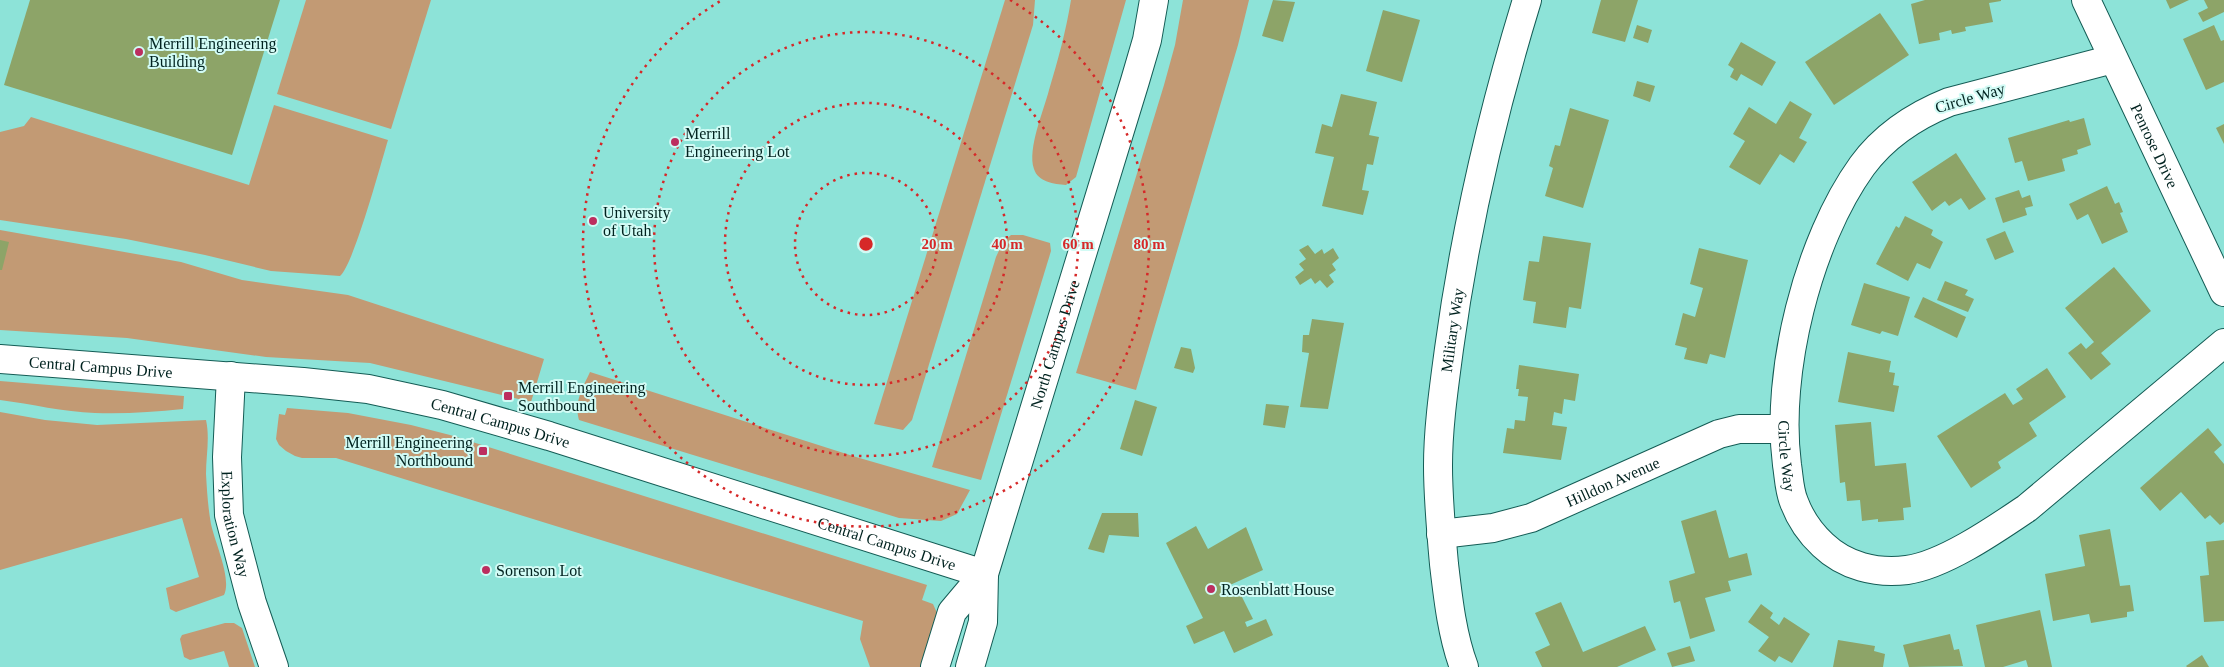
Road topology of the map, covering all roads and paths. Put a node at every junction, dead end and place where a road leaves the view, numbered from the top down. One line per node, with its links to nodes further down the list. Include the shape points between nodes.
1 (1154, 0): 11 (street, North Campus Drive, via 1135,81)
2 (1528, 0): 10 (street, Military Way, via 1506,69 1481,172 1454,312 1438,464)
3 (2086, 0): 4 (street, Penrose Drive)
4 (2113, 59): 5 (street, Penrose Drive); 9 (street, Circle Way, via 1948,102 1904,124 1882,143 1844,194 1815,258 1794,333)
5 (2224, 292)
6 (2224, 343): 9 (street, Circle Way, via 2027,508 1955,552 1908,570 1886,572 1846,562 1815,537 1793,500)
7 (0, 359): 8 (street, Central Campus Drive)
8 (231, 376): 11 (street, Central Campus Drive, via 368,389 442,406 549,436); 12 (street, Exploration Way, via 227,457 229,515 252,602)
9 (1784, 429): 10 (street, Hilldon Avenue, via 1739,429 1720,434 1531,518 1493,528)
10 (1441, 534): 15 (street, Military Way, via 1449,605)
11 (984, 574): 13 (street, North Campus Drive, via 952,612); 14 (street, North Campus Drive, via 983,622)
12 (274, 667)
13 (935, 667)
14 (970, 667)
15 (1464, 667)

